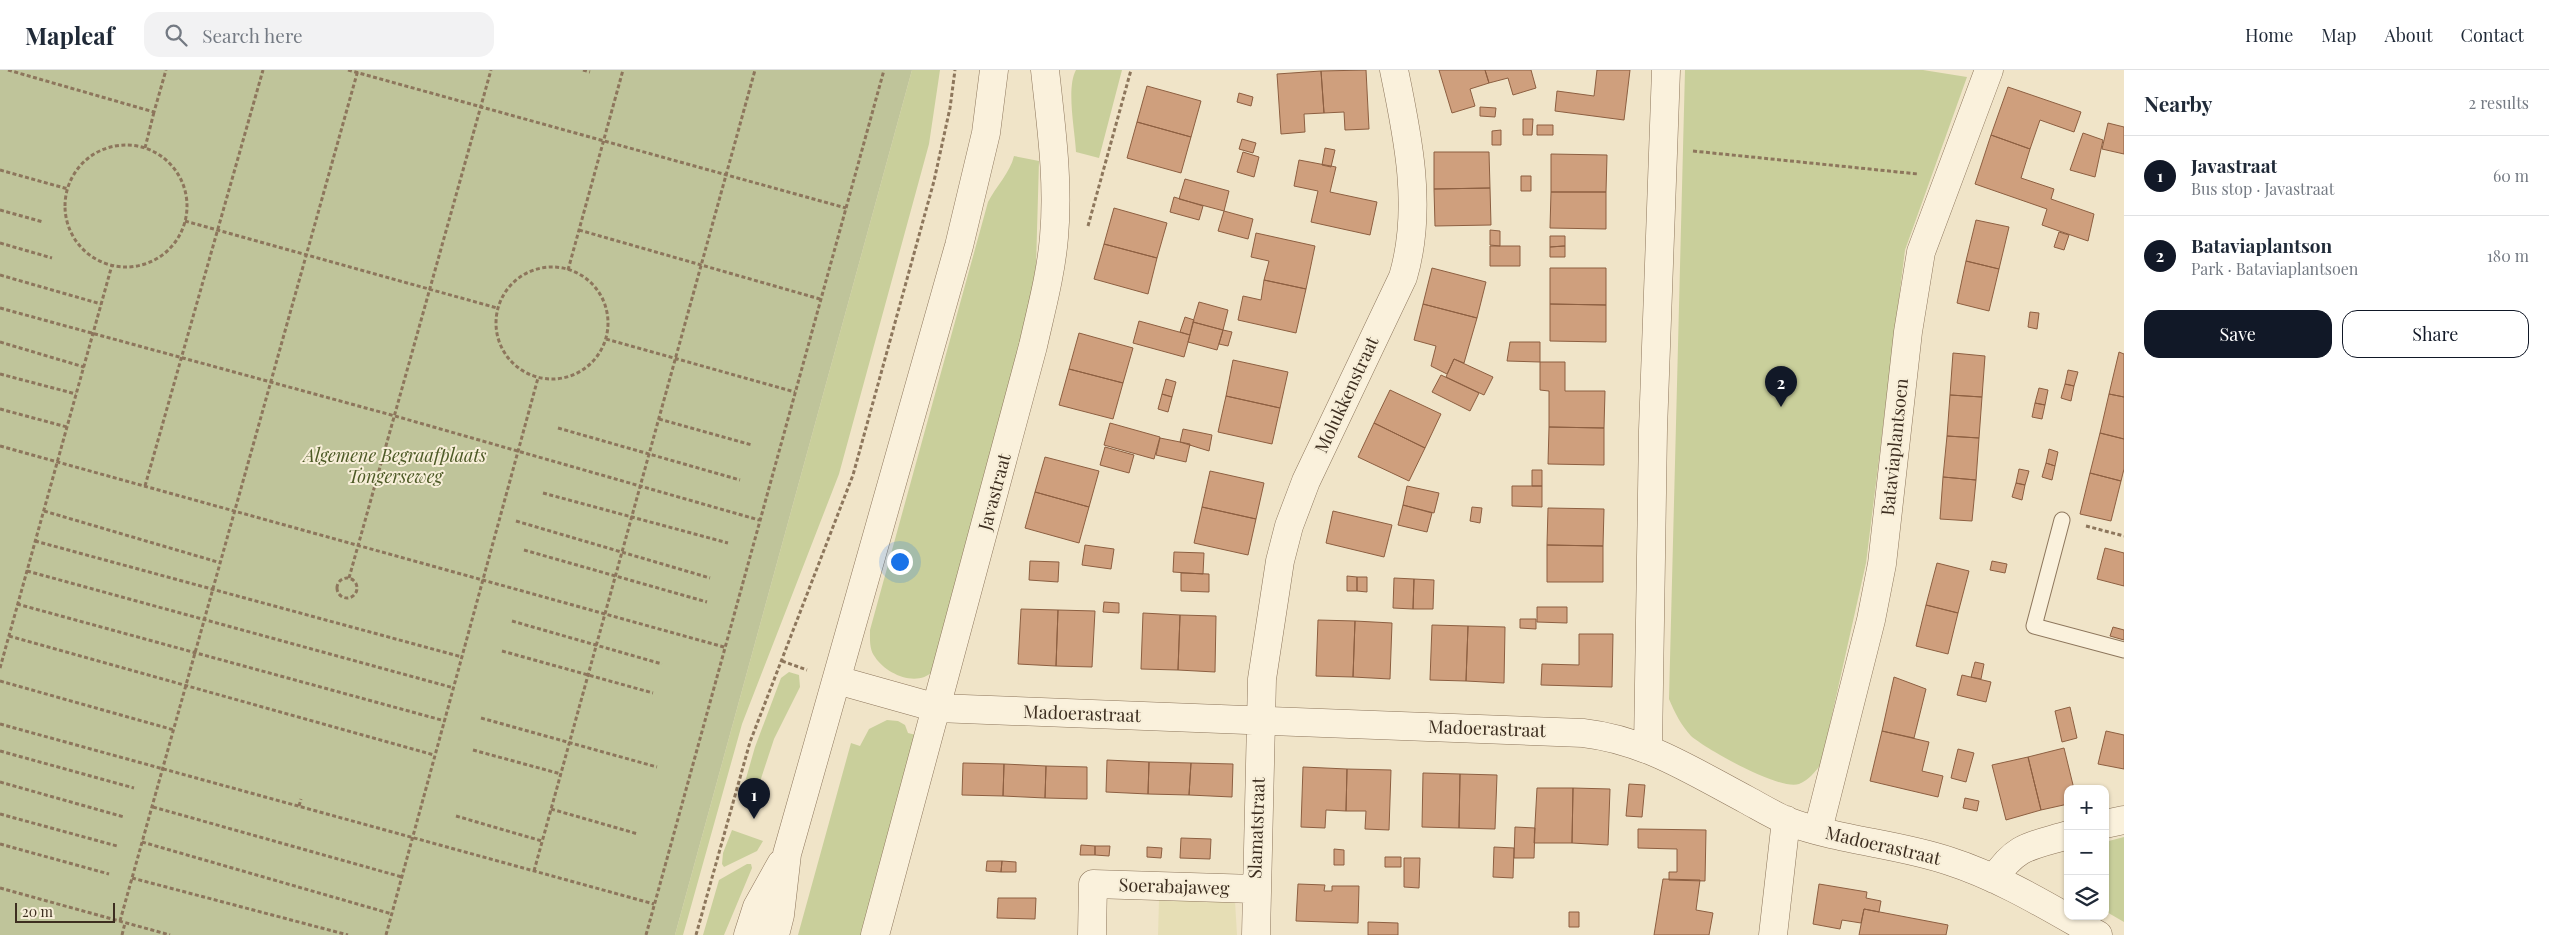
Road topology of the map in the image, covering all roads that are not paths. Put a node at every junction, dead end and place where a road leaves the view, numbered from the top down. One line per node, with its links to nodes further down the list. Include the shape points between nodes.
1 (994, 70): 8 (street, via 986,133 959,246)
2 (1045, 70): 9 (street, Javastraat, via 1055,173 1050,267 1033,346)
3 (1394, 70): 10 (street, Molukkenstraat, via 1411,174 1410,249 1403,277 1306,481 1289,526 1262,679)
4 (1666, 70): 11 (street, via 1653,430)
5 (1989, 70): 15 (street, Bataviaplantsoen, via 1922,252 1908,332 1882,564)
6 (2062, 520): 7 (lane, via 2034,626)
7 (2124, 650)
8 (837, 680): 9 (street, Madoerastraat); 17 (street)
9 (937, 708): 10 (street, Madoerastraat); 22 (street, Javastraat)
10 (1260, 721): 11 (street, Madoerastraat, via 1583,733 1618,738); 19 (street, Slamatstraat)
11 (1648, 748): 12 (street, Madoerastraat)
12 (1786, 820): 15 (street, Madoerastraat); 25 (street)
13 (2124, 820): 14 (street)
14 (2109, 823)
15 (1818, 830): 18 (street, Madoerastraat, via 1912,850)
16 (2064, 836): 18 (street, via 2018,850)
17 (787, 854): 20 (street, via 757,907); 21 (street)
18 (1994, 879): 26 (street, Madoerastraat)
19 (1256, 889): 23 (street, Soerabajaweg, via 1093,884); 24 (street, Slamatstraat)
20 (748, 935)
21 (775, 935)
22 (875, 935)
23 (1092, 935)
24 (1256, 935)
25 (1773, 935)
26 (2098, 935)

